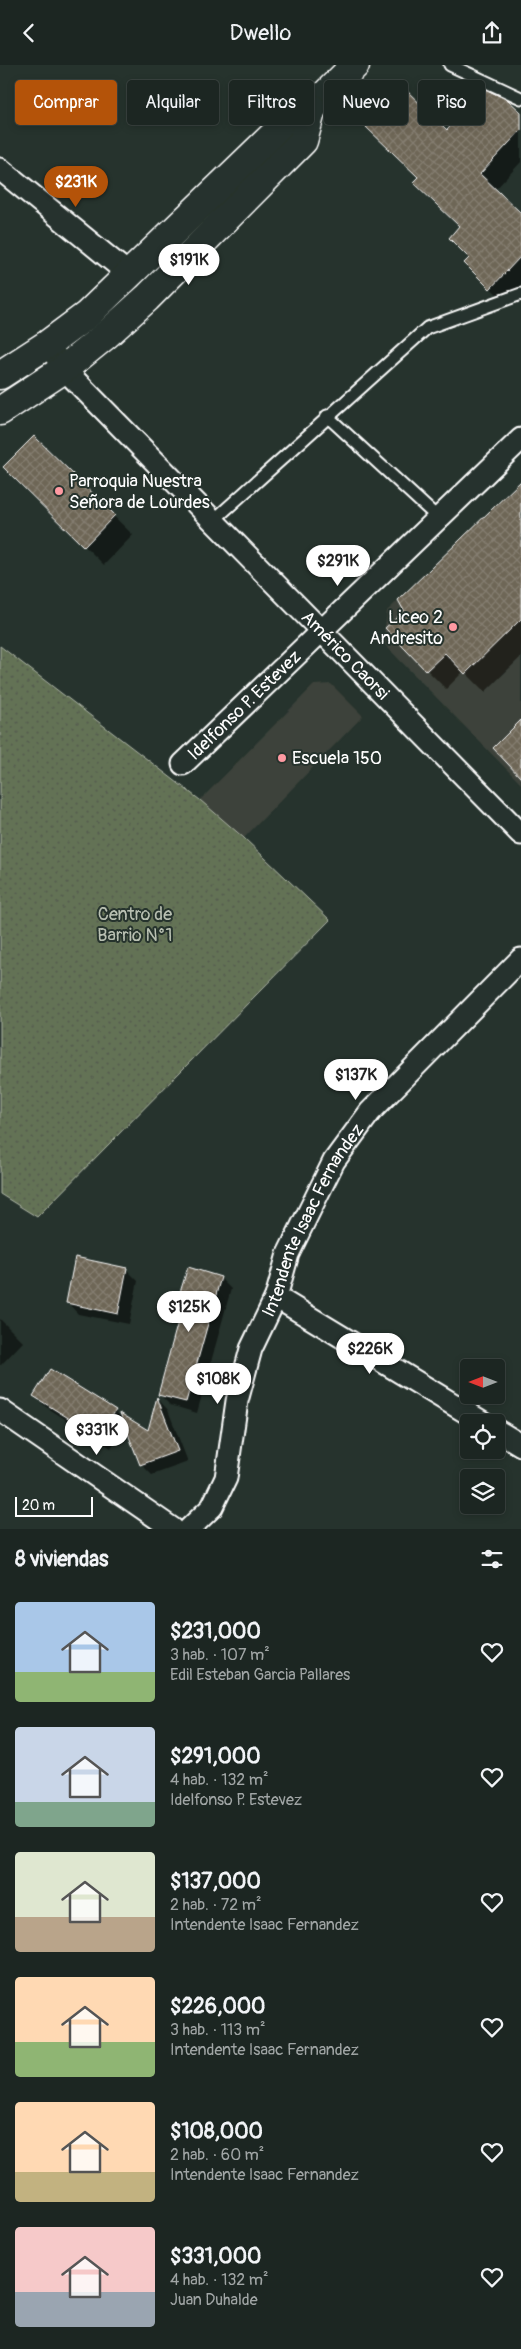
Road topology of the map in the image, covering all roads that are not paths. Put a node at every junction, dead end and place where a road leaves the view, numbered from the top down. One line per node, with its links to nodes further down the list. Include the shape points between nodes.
1 (355, 65): 4 (street)
2 (450, 65): 3 (lane)
3 (521, 99)
4 (314, 105)
5 (284, 125): 8 (street)
6 (307, 125): 11 (street, via 303,141 147,298)
7 (0, 169): 8 (street)
8 (130, 275): 10 (street, via 87,315)
9 (521, 293): 14 (lane, via 427,328)
10 (48, 344): 11 (street, Américo Caorsi); 12 (street)
11 (64, 369): 13 (street); 17 (street, Américo Caorsi)
12 (0, 375)
13 (0, 411)
14 (327, 416): 16 (lane); 17 (lane)
15 (521, 439): 16 (street, Idelfonso P. Estevez)
16 (437, 517): 18 (street, Idelfonso P. Estevez)
17 (214, 520): 18 (street, Américo Caorsi)
18 (319, 630): 19 (street, Idelfonso P. Estevez); 20 (street, Américo Caorsi)
19 (183, 763)
20 (521, 834)
21 (521, 959): 22 (street, Intendente Isaac Fernandez, via 370,1112 334,1161 288,1254)
22 (276, 1297): 24 (street); 28 (street, Intendente Isaac Fernandez, via 251,1349 237,1401 226,1478 212,1507)
23 (0, 1410): 27 (street)
24 (469, 1414)
25 (505, 1435): 26 (street)
26 (521, 1445)
27 (173, 1529)
28 (190, 1529)

